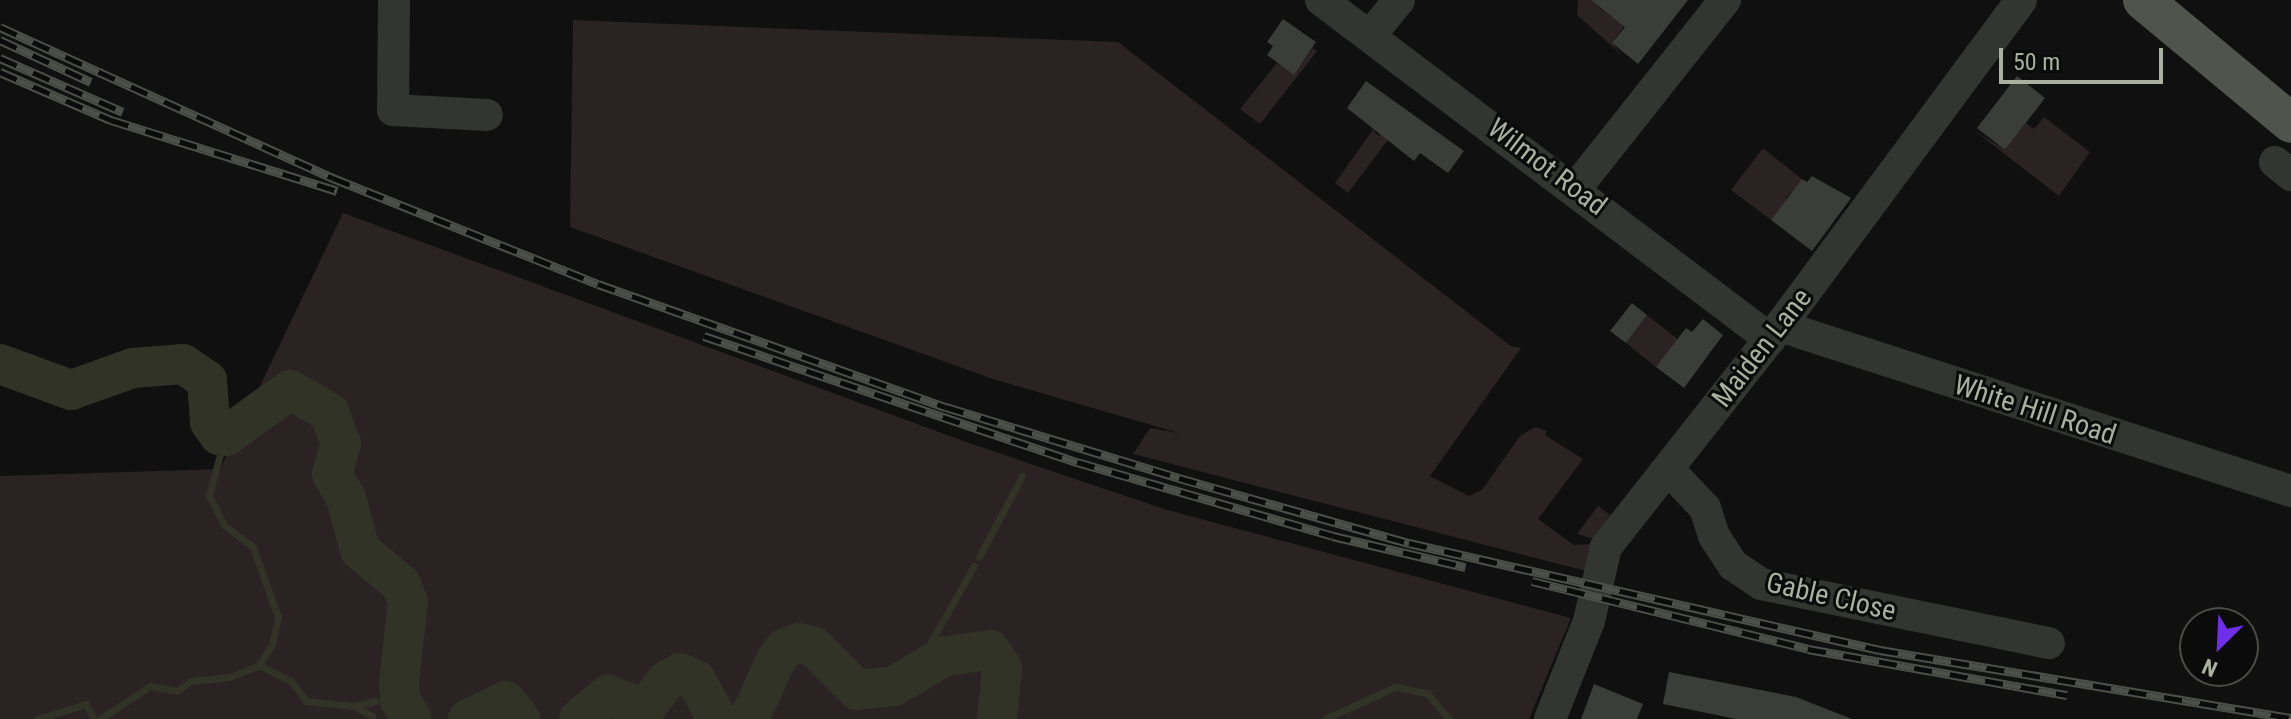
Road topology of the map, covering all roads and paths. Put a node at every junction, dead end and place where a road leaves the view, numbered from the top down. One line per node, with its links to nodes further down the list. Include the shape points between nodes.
1 (394, 0): 9 (street, via 393,110)
2 (1321, 0): 7 (street, Wilmot Road)
3 (1399, 0): 7 (street)
4 (1725, 0): 11 (street)
5 (2021, 0): 12 (street, Maiden Lane)
6 (2143, 0): 8 (main road)
7 (1370, 36): 11 (street, Wilmot Road)
8 (2273, 96): 10 (main road)
9 (487, 115)
10 (2291, 123)
11 (1576, 188): 12 (street, Wilmot Road)
12 (1775, 332): 13 (street, Maiden Lane); 14 (street, White Hill Road)
13 (1668, 469): 15 (street, Gable Close, via 1705,508 1714,536 1733,565 1761,584); 16 (street, Maiden Lane, via 1606,547 1589,621)
14 (2291, 491)
15 (2049, 643)
16 (1550, 719)

